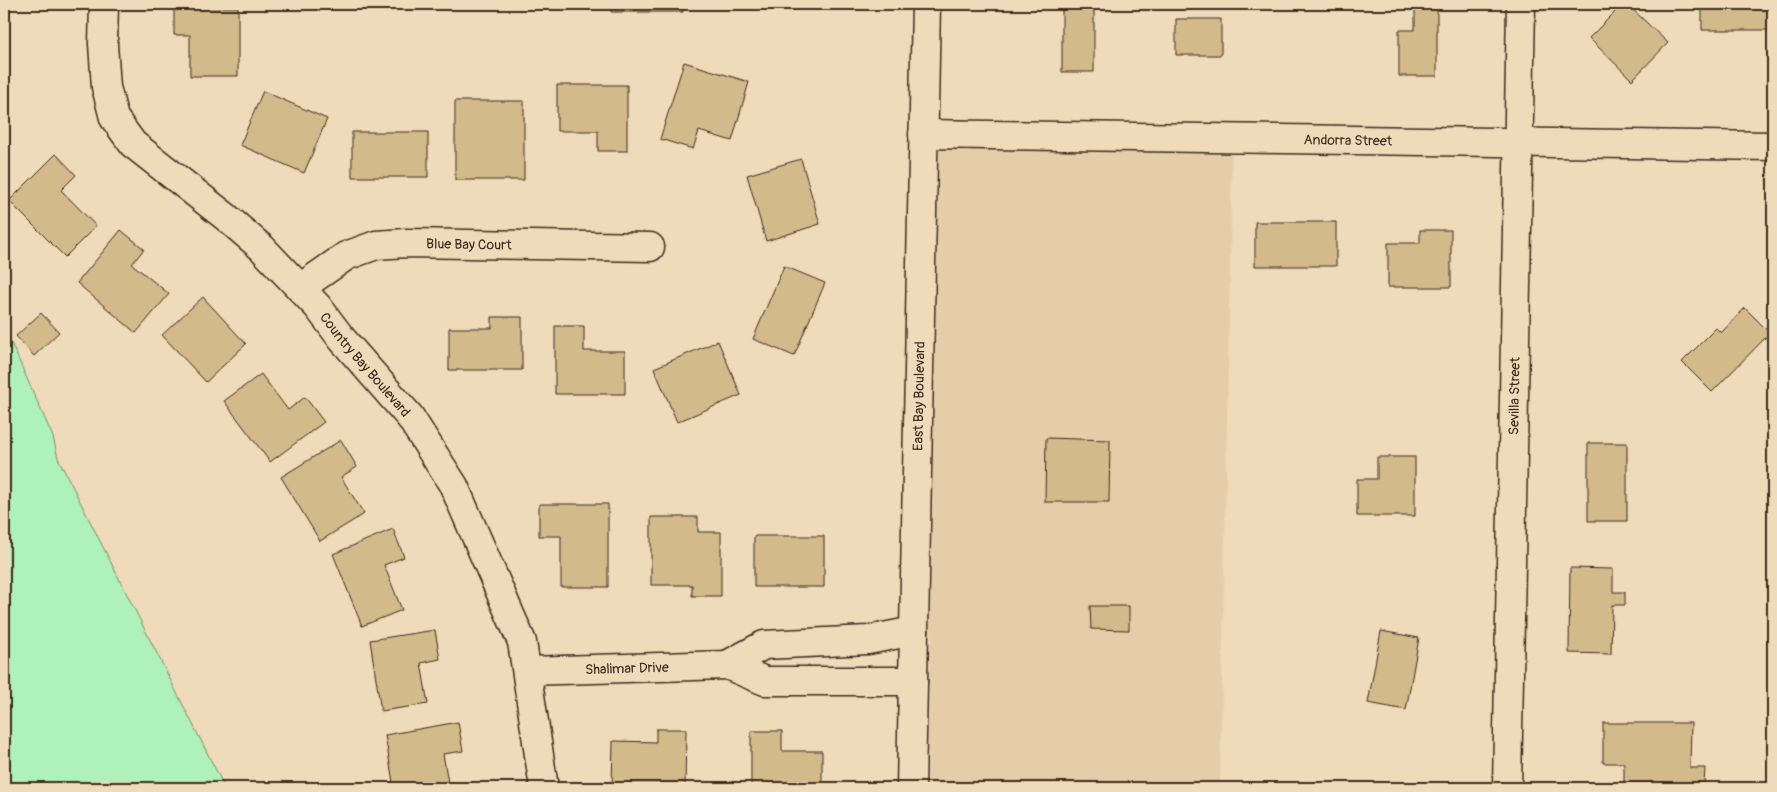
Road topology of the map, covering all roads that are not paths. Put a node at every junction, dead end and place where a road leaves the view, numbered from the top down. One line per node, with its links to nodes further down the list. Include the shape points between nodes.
1 (104, 4): 8 (street, Country Bay Boulevard, via 106,87 114,118 133,144 255,242)
2 (926, 4): 4 (street, East Bay Boulevard)
3 (1521, 4): 5 (street, Sevilla Street)
4 (923, 134): 5 (street, Andorra Street); 9 (street, East Bay Boulevard)
5 (1518, 143): 6 (street, Andorra Street); 15 (street, Sevilla Street)
6 (1773, 146)
7 (650, 247): 8 (street, Blue Bay Court, via 376,245 346,256)
8 (300, 288): 11 (street, Country Bay Boulevard, via 410,417 454,486 522,642)
9 (914, 632): 10 (street, Shalimar Drive, via 851,642 764,646); 12 (street, East Bay Boulevard)
10 (727, 665): 11 (street, Shalimar Drive); 12 (street, Shalimar Drive, via 765,681)
11 (527, 671): 13 (street, Country Bay Boulevard)
12 (913, 681): 14 (street, East Bay Boulevard)
13 (544, 788)
14 (911, 788)
15 (1507, 788)

